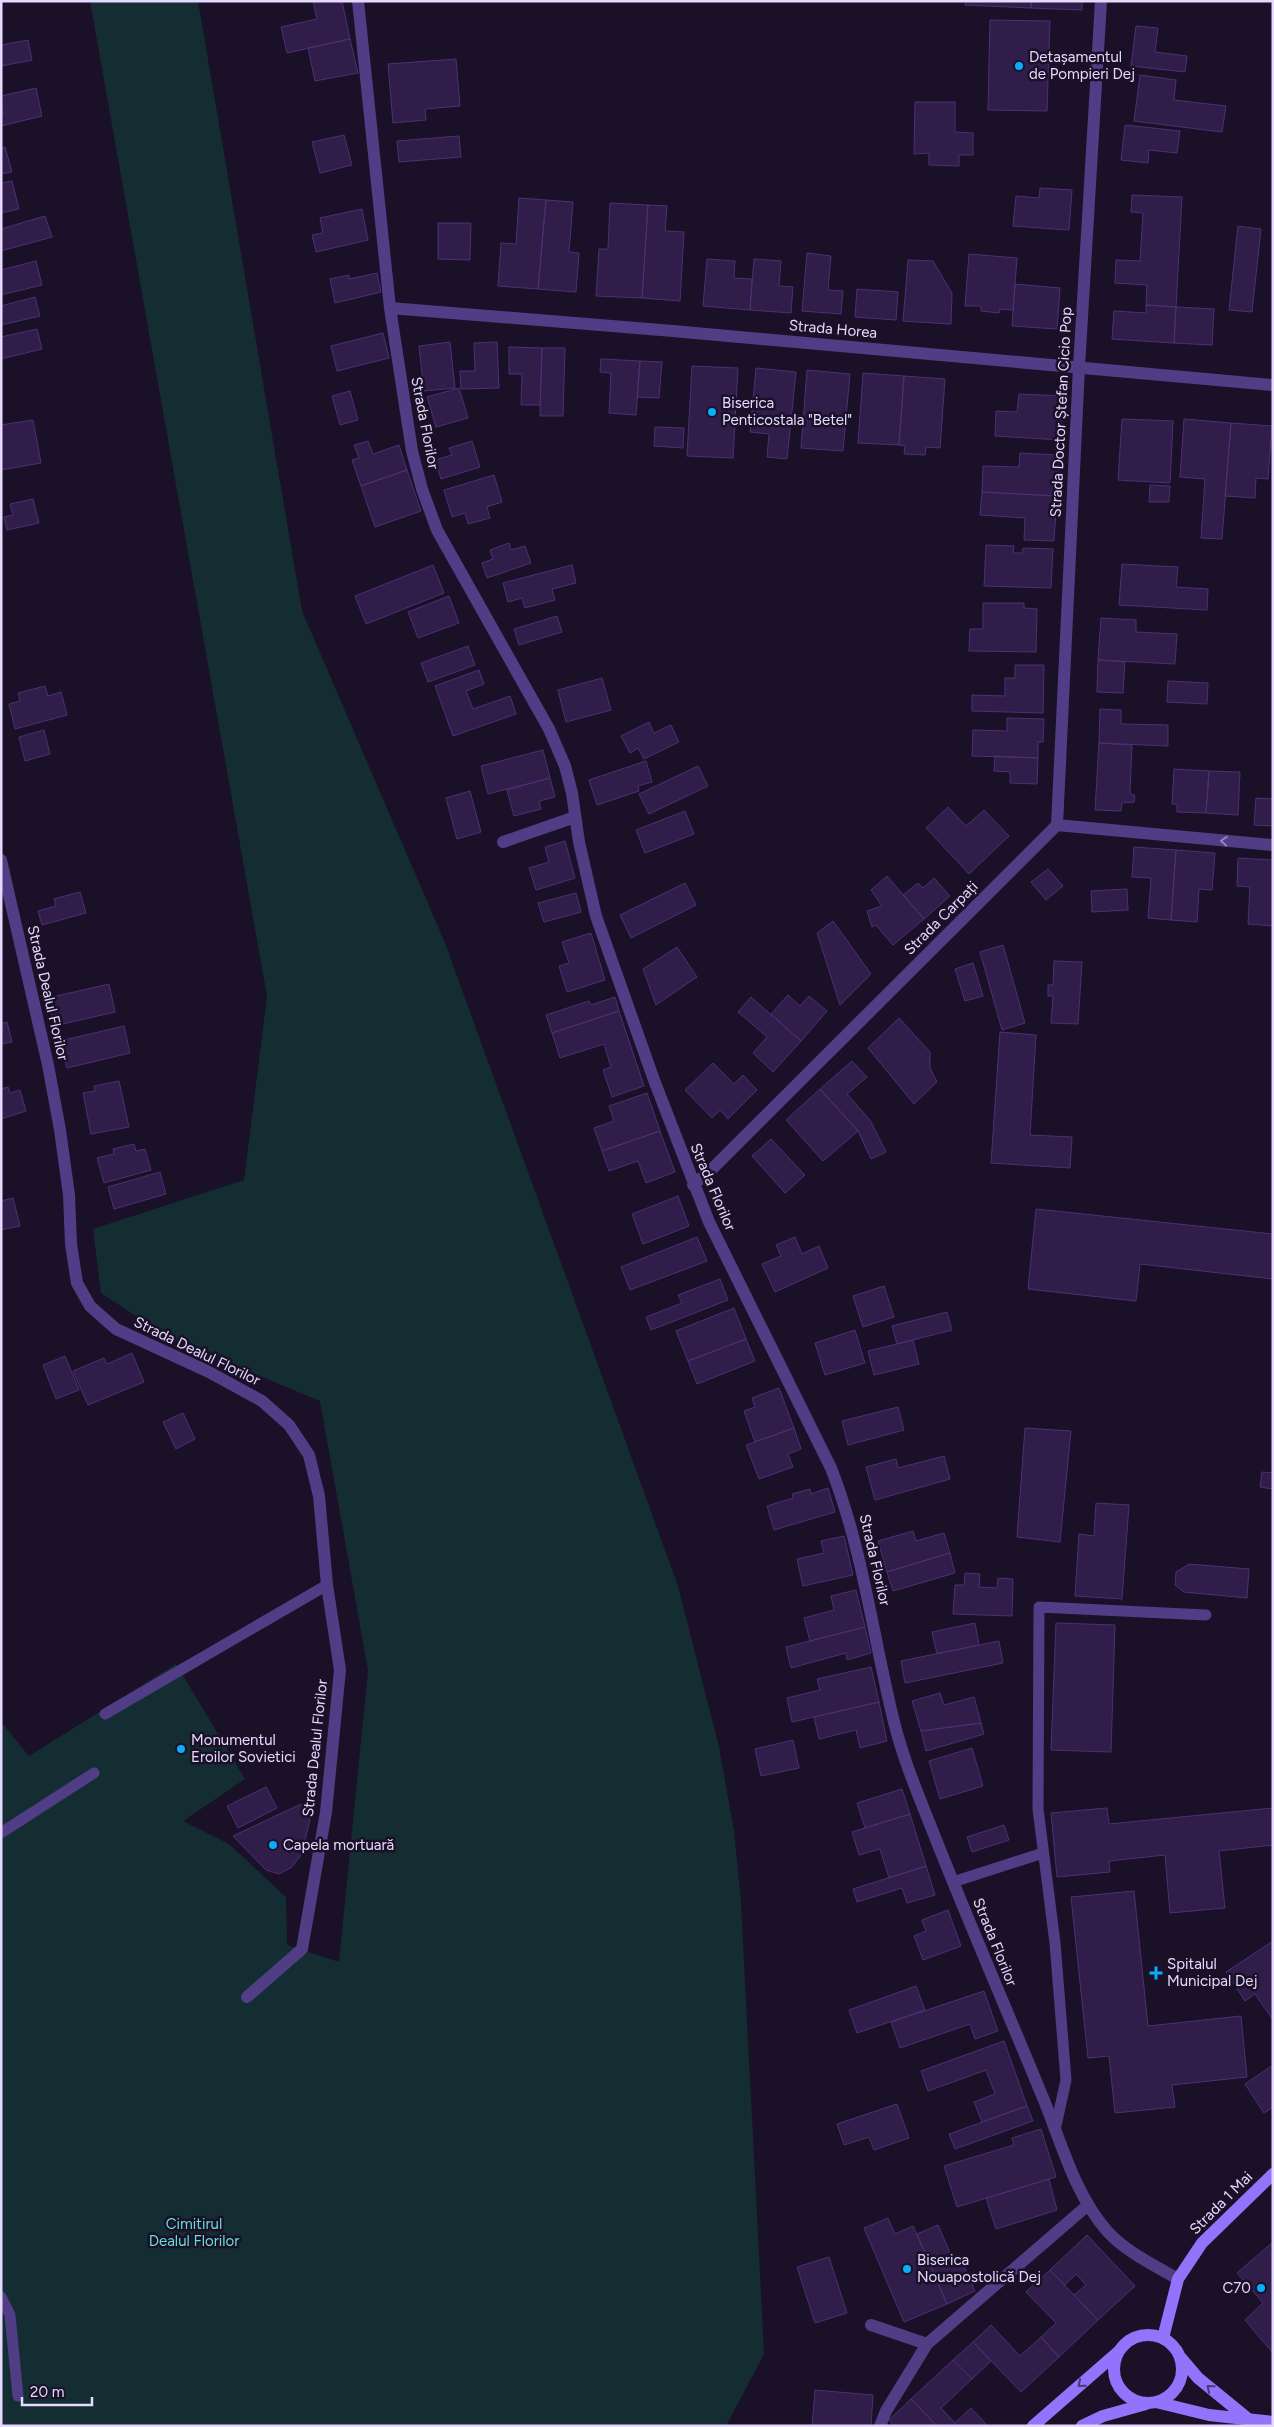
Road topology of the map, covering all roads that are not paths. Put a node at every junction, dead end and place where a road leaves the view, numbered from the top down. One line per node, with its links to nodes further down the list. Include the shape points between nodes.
1 (358, 1): 3 (street, Strada Florilor)
2 (1101, 1): 4 (street, Strada Doctor Ștefan Cicio Pop)
3 (390, 308): 4 (street, Strada Horea); 6 (street, Strada Florilor, via 412,451 422,489 442,538 549,729 565,766)
4 (1079, 367): 5 (street, Strada Horea); 7 (street, Strada Doctor Ștefan Cicio Pop)
5 (1273, 385)
6 (576, 817): 8 (street); 11 (street, Strada Florilor, via 584,871 596,916)
7 (1057, 825): 9 (street, one-way to 7); 11 (street, Strada Carpați)
8 (502, 842)
9 (1273, 845)
10 (1, 860): 12 (street, Strada Dealul Florilor, via 60,1130 77,1282 90,1306 116,1330 209,1372 262,1401 289,1425 309,1455 319,1496)
11 (693, 1185): 18 (street, Strada Florilor, via 840,1492 854,1534 906,1765)
12 (327, 1585): 14 (lane); 19 (street, Strada Dealul Florilor, via 340,1670 326,1812 302,1949)
13 (1206, 1615): 17 (lane, via 1039,1607 1038,1809)
14 (105, 1714)
15 (94, 1773): 16 (lane)
16 (1, 1832)
17 (1043, 1853): 18 (lane); 20 (lane, via 1056,1943 1066,2080)
18 (952, 1882): 20 (street, Strada Florilor)
19 (247, 1997)
20 (1055, 2130): 22 (street, Strada Florilor)
21 (1273, 2174): 23 (main road, Strada 1 Mai, via 1216,2227)
22 (1088, 2205): 23 (street, Strada Florilor, via 1108,2232 1136,2256); 27 (street)
23 (1178, 2279): 26 (main road, Strada 1 Mai)
24 (1, 2296): 30 (lane, via 10,2315)
25 (871, 2325): 27 (street)
26 (1162, 2338): 28 (main road, via 1138,2336); 29 (main road)
27 (927, 2344): 34 (street)
28 (1118, 2352): 31 (main road, via 1114,2363 1118,2386 1125,2396 1136,2402); 35 (main road, one-way to 35)
29 (1178, 2353): 31 (main road, via 1182,2365 1176,2389 1167,2398); 32 (main road, one-way to 29, via 1198,2378)
30 (18, 2396)
31 (1152, 2403): 32 (main road, via 1209,2415); 36 (main road, via 1103,2416)
32 (1247, 2418): 33 (main road)
33 (1273, 2422)
34 (880, 2426)
35 (1033, 2426)
36 (1082, 2426)

